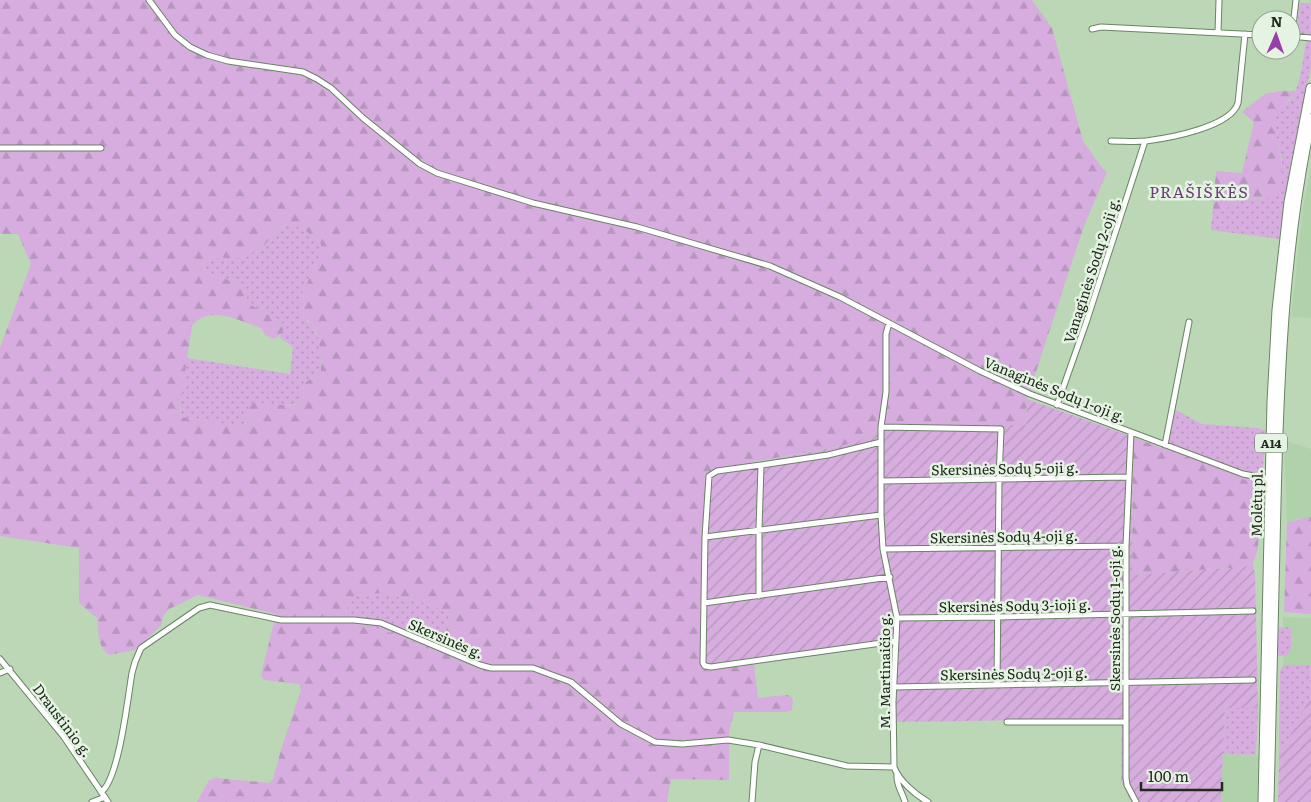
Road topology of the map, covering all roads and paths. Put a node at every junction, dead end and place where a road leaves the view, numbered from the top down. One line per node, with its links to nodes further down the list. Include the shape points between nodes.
1 (149, 0): 14 (street, Vanaginės Sodų 1-oji g., via 175,35 207,55 302,72 317,79 420,164 437,174 770,266)
2 (1219, 0): 4 (street)
3 (1092, 29): 4 (street)
4 (1218, 33): 5 (street)
5 (1245, 34): 6 (street); 10 (street, via 1235,112 1208,126)
6 (1251, 34)
7 (1311, 88): 22 (highway, Molėtų pl. / A14, via 1294,172 1281,264)
8 (1311, 119): 58 (highway, Molėtų pl. / A14, via 1288,262 1280,369)
9 (1111, 141): 10 (street)
10 (1145, 141): 15 (street, Vanaginės Sodų 2-oji g.)
11 (0, 148): 12 (street)
12 (101, 148)
13 (1189, 322): 19 (street)
14 (889, 323): 15 (street, Vanaginės Sodų 1-oji g., via 980,371); 16 (street, M. Martinaičio g.)
15 (1057, 405): 17 (street, Vanaginės Sodų 1-oji g.)
16 (882, 427): 18 (street, M. Martinaičio g.); 23 (street, via 1001,429)
17 (1131, 432): 19 (street, Vanaginės Sodų 1-oji g.); 21 (street, Skersinės Sodų 1-oji g.)
18 (881, 442): 20 (street, via 828,455); 24 (street, M. Martinaičio g.)
19 (1165, 445): 22 (street, Vanaginės Sodų 1-oji g., via 1243,474)
20 (761, 465): 26 (street); 27 (street, via 717,471 709,476)
21 (1128, 476): 23 (street, Skersinės Sodų 5-oji g.); 28 (street, Skersinės Sodų 1-oji g.)
22 (1270, 479): 57 (highway, Molėtų pl. / A14)
23 (999, 480): 24 (street, Skersinės Sodų 5-oji g.); 29 (street)
24 (882, 482): 25 (street, M. Martinaičio g.)
25 (880, 515): 26 (street); 30 (street, M. Martinaičio g.)
26 (759, 530): 27 (street); 32 (street)
27 (705, 536): 33 (street)
28 (1126, 546): 29 (street, Skersinės Sodų 4-oji g.); 35 (street, Skersinės Sodų 1-oji g.)
29 (1000, 548): 30 (street, Skersinės Sodų 4-oji g.); 36 (street)
30 (884, 549): 31 (street, M. Martinaičio g.)
31 (890, 576): 32 (street); 37 (street, M. Martinaičio g.)
32 (759, 596): 33 (street)
33 (704, 603): 38 (street, via 703,663 706,666)
34 (1252, 610): 35 (street, Skersinės Sodų 3-ioji g.)
35 (1125, 614): 36 (street, Skersinės Sodų 3-ioji g.); 43 (street, Skersinės Sodų 1-oji g.)
36 (999, 617): 37 (street, Skersinės Sodų 3-ioji g.); 44 (street)
37 (897, 618): 38 (street, M. Martinaičio g.)
38 (896, 641): 45 (street, M. Martinaičio g.)
39 (0, 659): 40 (street, Draustinio g.)
40 (10, 669): 41 (street); 51 (street, Draustinio g., via 64,737)
41 (0, 673)
42 (1253, 680): 43 (street, Skersinės Sodų 2-oji g.)
43 (1124, 682): 44 (street, Skersinės Sodų 2-oji g.); 47 (street, Skersinės Sodų 1-oji g.)
44 (997, 684): 45 (street, Skersinės Sodų 2-oji g.)
45 (894, 687): 49 (street, M. Martinaičio g.)
46 (1007, 722): 47 (street)
47 (1125, 722): 56 (street, Skersinės Sodų 1-oji g., via 1127,786)
48 (759, 745): 49 (street, Skersinės g., via 847,766); 51 (street, Skersinės g., via 728,740 682,744 656,742 621,724 571,682 533,668 480,665 388,625 354,620 281,620 210,605 199,608 141,648 132,673 118,756); 53 (street, via 754,762)
49 (894, 768): 50 (street)
50 (897, 774): 54 (street); 55 (street)
51 (105, 797): 52 (street)
52 (92, 802)
53 (752, 802)
54 (905, 802)
55 (928, 802)
56 (1136, 802)
57 (1263, 802)
58 (1269, 802)

